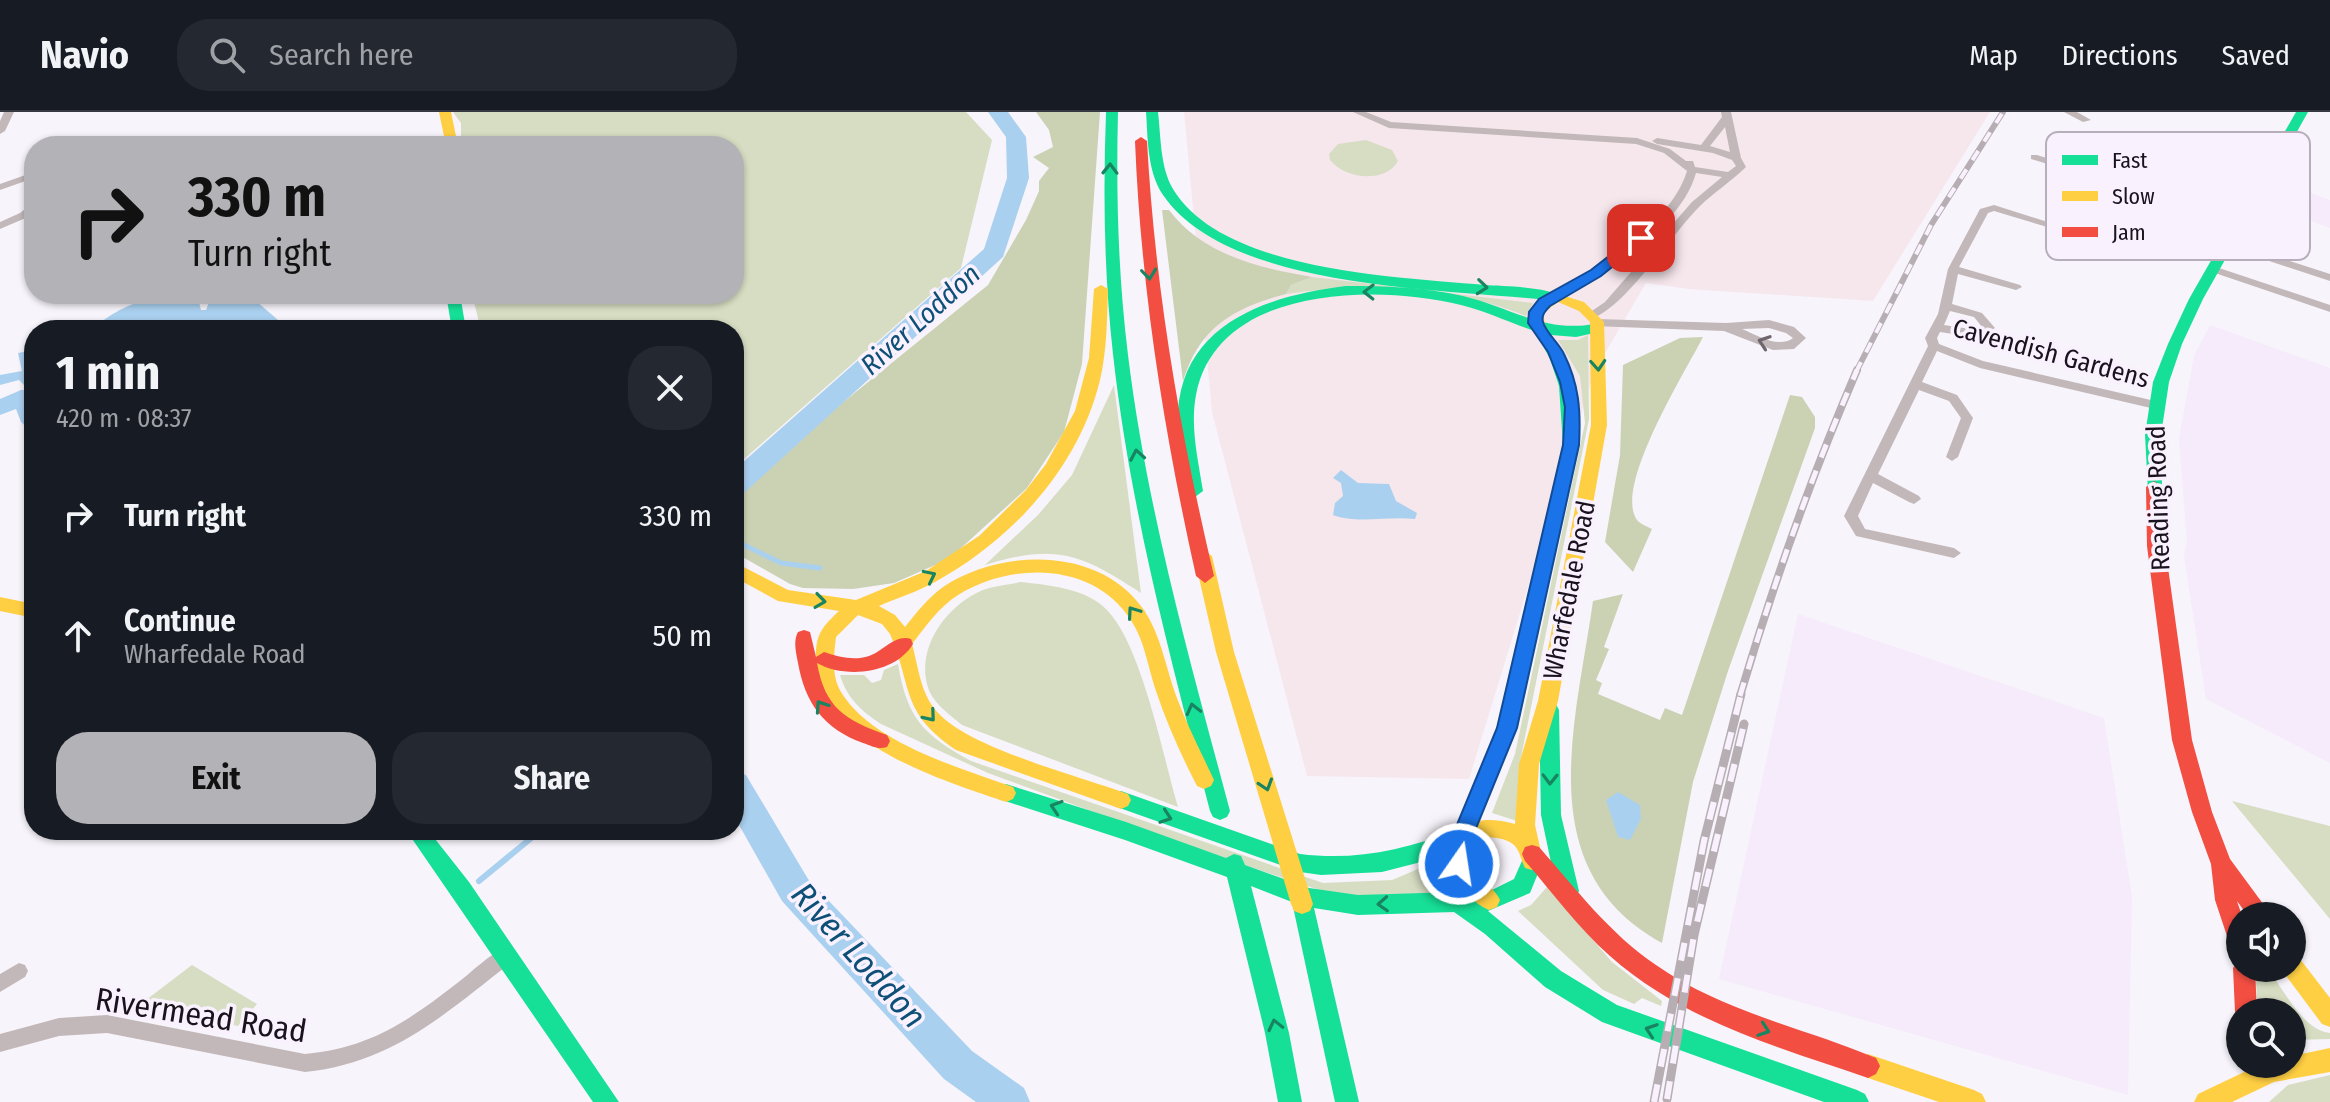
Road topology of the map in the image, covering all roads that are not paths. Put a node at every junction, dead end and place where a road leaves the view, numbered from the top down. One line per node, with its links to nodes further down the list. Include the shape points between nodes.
1 (9, 112): 11 (street)
2 (445, 112): 13 (main road)
3 (1112, 112): 26 (main road, one-way to 3)
4 (1141, 112): 50 (main road, one-way to 50, via 1157,345)
5 (1152, 112): 35 (main road, one-way to 35, via 1157,162 1166,188 1195,224 1222,241 1324,269)
6 (1358, 112): 14 (street, via 1389,125)
7 (2069, 112): 10 (street)
8 (2302, 112): 12 (main road, Reading Road)
9 (1726, 116): 15 (street); 17 (street)
10 (2086, 120)
11 (0, 131)
12 (2291, 132)
13 (450, 136)
14 (1637, 141): 15 (street); 18 (street, via 1667,151)
15 (1702, 149): 17 (street); 20 (street, via 1690,156)
16 (2034, 157): 19 (street)
17 (1736, 158): 21 (street, via 1741,167)
18 (1678, 161): 20 (street); 24 (street)
19 (2046, 161)
20 (1691, 169): 21 (street); 24 (street, via 1688,190)
21 (1732, 176): 38 (street, via 1696,204)
22 (24, 179): 23 (street)
23 (0, 187)
24 (1676, 200): 35 (street, via 1641,238)
25 (24, 215): 28 (street)
26 (1110, 224): 53 (main road, one-way to 26, via 959,559 1011,514 1054,463 1079,419 1092,379); 60 (main road, one-way to 26, via 1145,500 1124,367)
27 (2046, 224): 31 (street, Cavendish Gardens, via 1994,208 1984,211)
28 (0, 226)
29 (2218, 260): 32 (main road, Reading Road)
30 (2276, 260): 33 (street)
31 (1953, 269): 34 (street); 36 (street, Cavendish Gardens)
32 (2213, 269): 37 (street); 44 (main road, Reading Road, via 2170,355)
33 (2330, 278)
34 (2016, 287)
35 (1556, 297): 38 (main road, via 1576,303); 41 (main road, via 1536,312)
36 (1946, 306): 40 (street, Cavendish Gardens); 40 (street, via 1978,315 1989,328 1979,334)
37 (2330, 309)
38 (1595, 322): 39 (street); 41 (main road, via 1573,335); 58 (main road, Wharfedale Road, one-way to 58, via 1599,425)
39 (1726, 327): 39 (street, one-way to 39, via 1769,324 1800,338 1790,346 1773,346)
40 (1938, 328): 42 (street, Cavendish Gardens, via 1931,338)
41 (1540, 331): 50 (main road, one-way to 50, via 1464,300 1377,292 1299,296 1262,306 1232,322 1203,352 1187,401); 61 (main road, Wharfedale Road, via 1568,382 1571,445 1507,728)
42 (1934, 346): 43 (street, Cavendish Gardens); 44 (street, Cavendish Gardens, via 1980,364)
43 (1915, 384): 45 (street, via 1953,398 1967,418); 46 (street, Cavendish Gardens)
44 (2155, 405): 64 (main road, Reading Road, via 2153,504 2182,740)
45 (1952, 457)
46 (1870, 476): 47 (street); 48 (street, Cavendish Gardens, via 1851,516 1861,533)
47 (1914, 499)
48 (1954, 553)
49 (744, 574): 51 (main road)
50 (1205, 576): 81 (main road, one-way to 81, via 1328,1004)
51 (784, 596): 53 (main road, one-way to 53); 55 (main road)
52 (0, 604): 54 (main road)
53 (857, 607): 56 (main road, via 890,616); 57 (main road, via 830,628)
54 (24, 609)
55 (804, 637): 57 (main road); 59 (main road, one-way to 55, via 848,732 819,707 808,680)
56 (904, 642): 57 (main road, via 885,659 866,666 840,667); 60 (main road, one-way to 56, via 1182,736 1140,619 1123,598 1095,578 1044,566 987,573 936,603); 61 (main road, one-way to 61, via 921,705 946,733 987,753 1187,824 1300,863 1345,870 1388,865)
57 (824, 659): 59 (main road, via 835,699)
58 (1548, 701): 63 (main road, Wharfedale Road, via 1529,764 1525,825); 65 (main road, one-way to 65, via 1551,815)
59 (880, 741): 67 (main road, one-way to 59, via 1344,905 1309,898 984,786)
60 (1220, 811): 80 (main road, one-way to 60)
61 (1462, 837): 63 (main road, via 1485,826 1501,828); 66 (main road, via 1457,851 1463,875)
62 (423, 840): 70 (main road)
63 (1531, 852): 65 (main road); 66 (main road, via 1531,869 1522,888)
64 (2222, 864): 68 (main road, Reading Road); 69 (main road, Reading Road)
65 (1569, 893): 83 (main road, one-way to 83, via 1635,964 1691,1001)
66 (1490, 901): 67 (main road); 74 (main road)
67 (1457, 902): 74 (main road)
68 (2227, 902)
69 (2250, 902)
70 (507, 955): 76 (street, Rivermead Road, via 392,1039 328,1063 107,1024 59,1027); 79 (main road)
71 (19, 971): 73 (street)
72 (2304, 982): 75 (main road)
73 (0, 984)
74 (1584, 1000): 82 (main road, one-way to 74, via 1624,1020)
75 (2330, 1016)
76 (0, 1043)
77 (2330, 1060): 78 (main road, via 2283,1067)
78 (2241, 1095): 84 (main road)
79 (607, 1102)
80 (1290, 1102)
81 (1347, 1102)
82 (1857, 1102)
83 (1974, 1102)
84 (2206, 1102)

